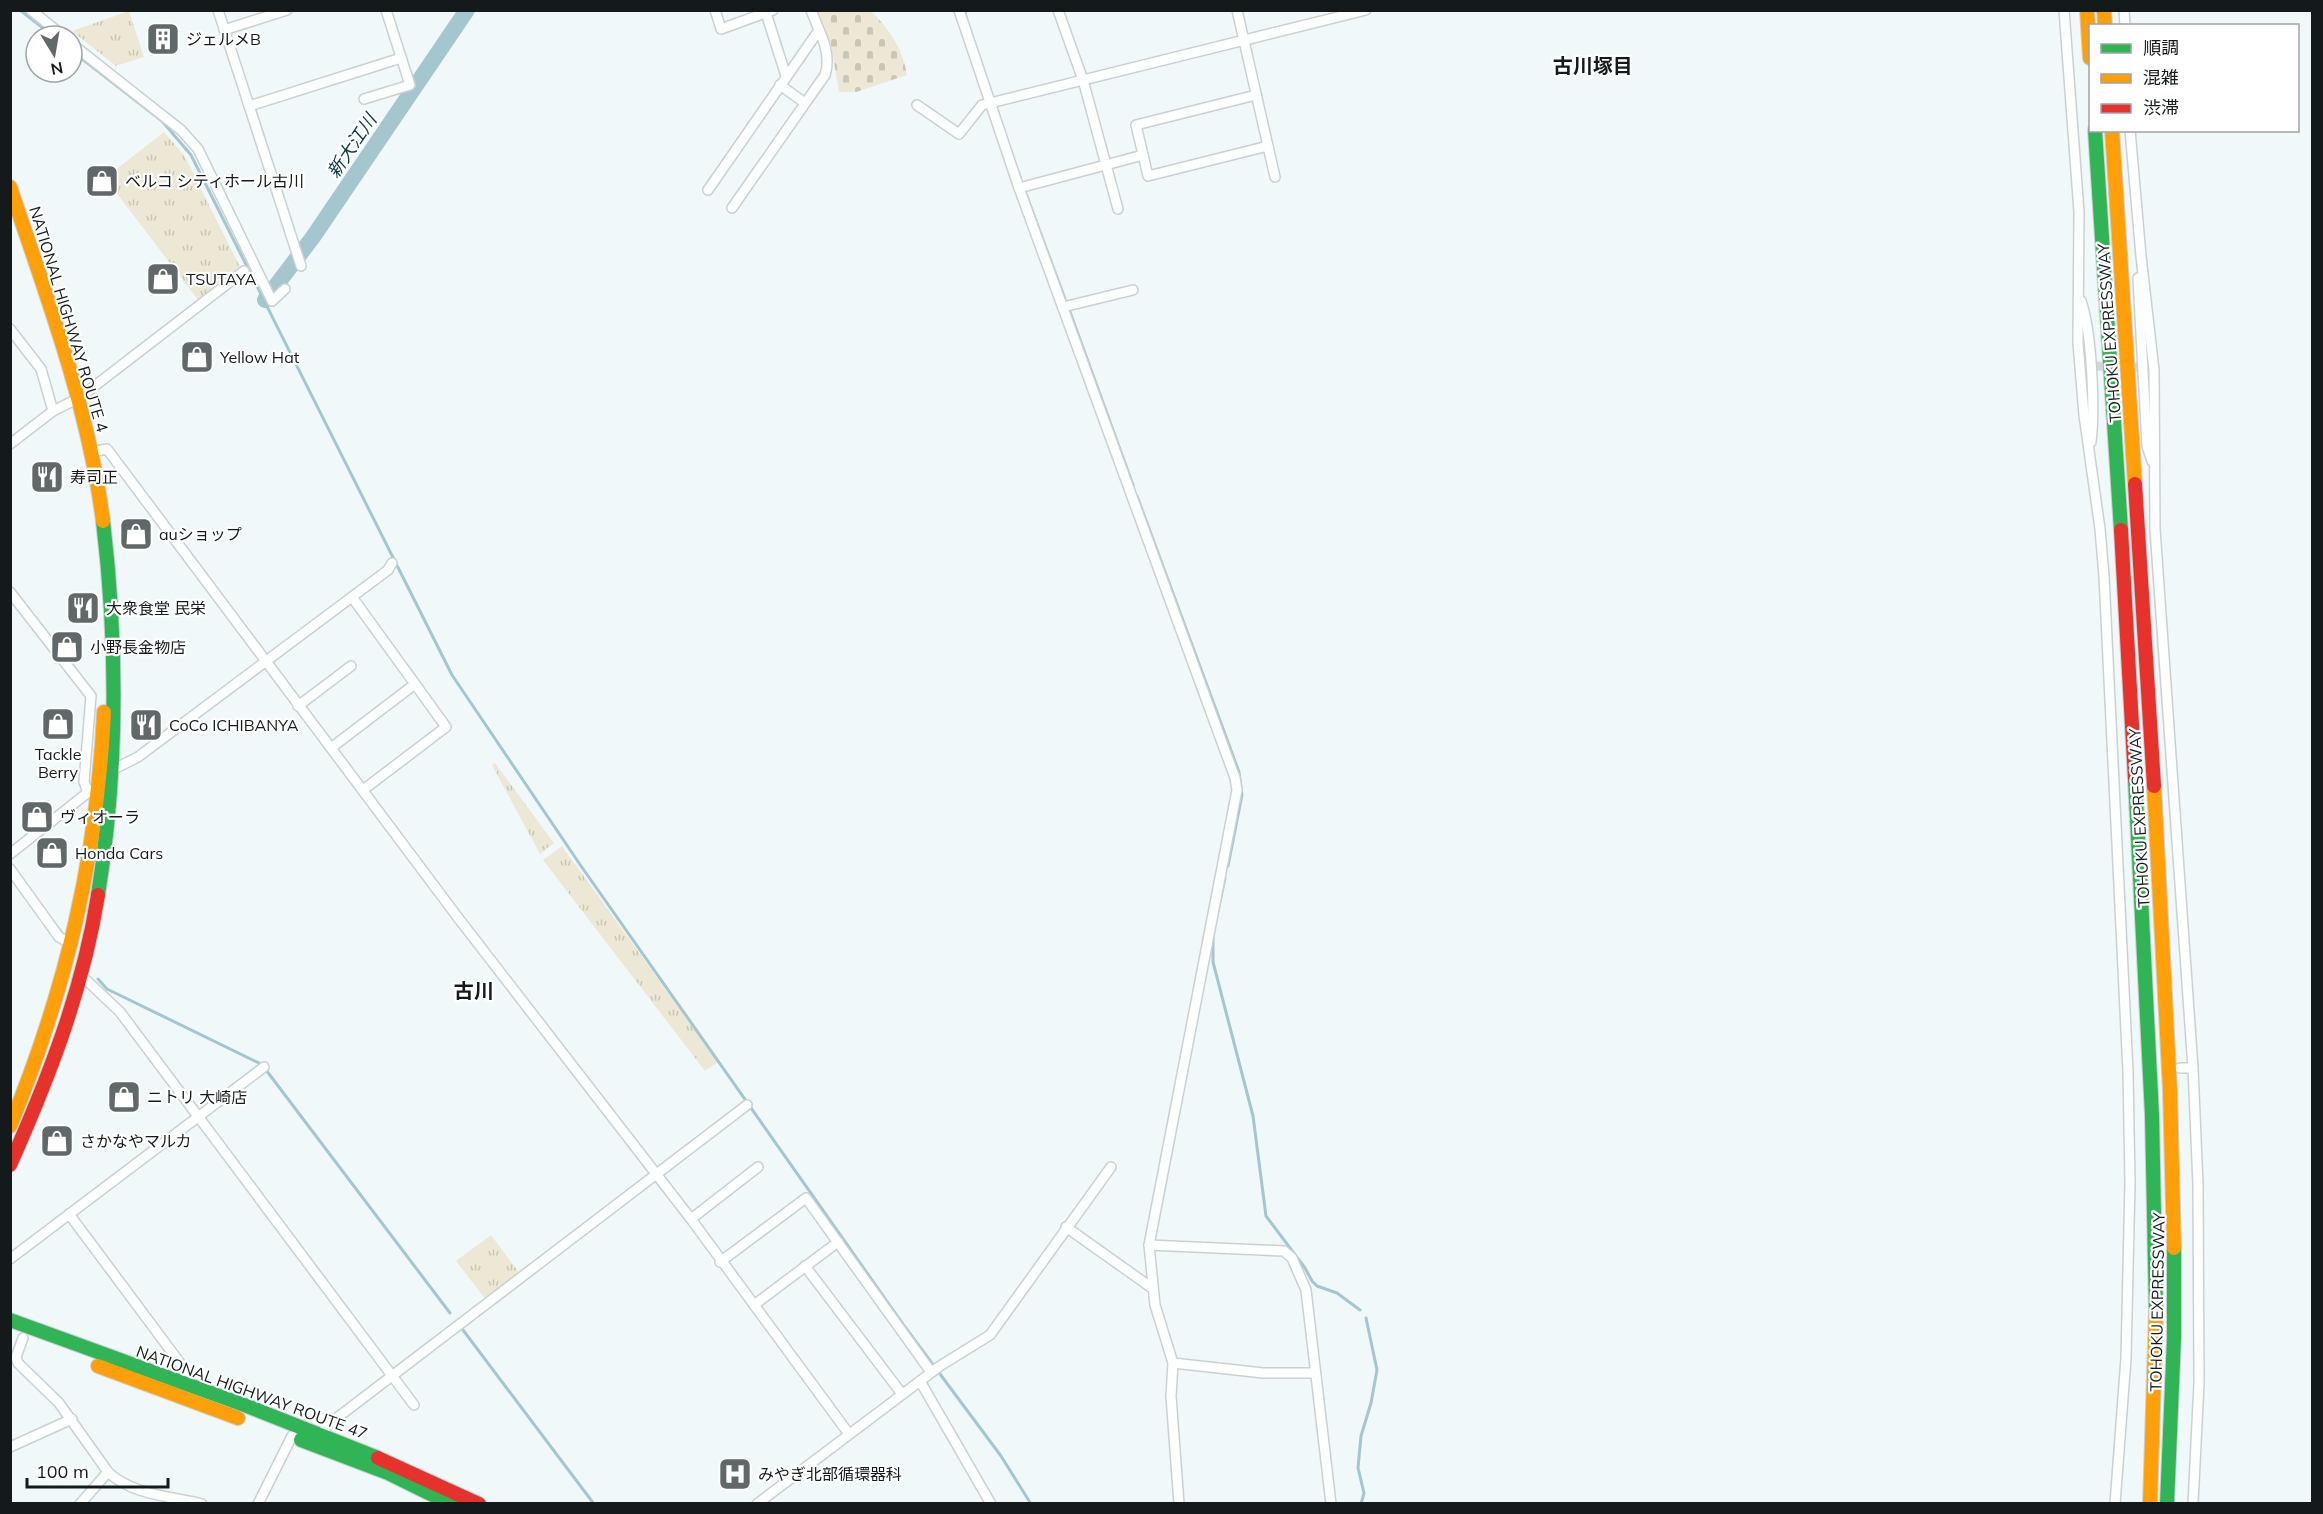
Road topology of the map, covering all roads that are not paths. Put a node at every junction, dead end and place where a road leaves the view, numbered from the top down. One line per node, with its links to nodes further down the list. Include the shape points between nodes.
1 (31, 10): 14 (street)
2 (218, 10): 15 (street)
3 (287, 10): 15 (street)
4 (386, 10): 20 (street)
5 (714, 10): 13 (street, via 721,29)
6 (812, 10): 16 (street)
7 (959, 10): 27 (street)
8 (1058, 10): 22 (street)
9 (1237, 10): 18 (street)
10 (1366, 10): 18 (street)
11 (2064, 10): 48 (street, via 2076,149)
12 (2087, 10): 17 (highway)
13 (769, 12): 21 (street)
14 (48, 24)
15 (224, 30): 29 (street)
16 (819, 30): 21 (street); 26 (street, via 828,66)
17 (2089, 34)
18 (1244, 40): 22 (street); 24 (street)
19 (84, 53): 47 (street, via 181,130 198,149 263,279)
20 (401, 58): 25 (street, via 410,84); 29 (street)
21 (786, 76): 23 (street)
22 (1083, 80): 27 (street); 35 (street)
23 (780, 85): 26 (street); 39 (street)
24 (1256, 95): 33 (street); 34 (street, via 1136,125)
25 (364, 99)
26 (805, 103): 40 (street)
27 (991, 103): 28 (street, via 982,105 959,134); 38 (street)
28 (917, 105)
29 (249, 106): 44 (street)
30 (2095, 132): 119 (highway, TOHOKU EXPRESSWAY, via 2120,503 2152,1101 2157,1383)
31 (2112, 132): 120 (highway, TOHOKU EXPRESSWAY, via 2170,1097 2175,1313)
32 (2130, 132): 43 (street)
33 (1268, 146): 34 (street, via 1148,176); 36 (street)
34 (1143, 155): 35 (street)
35 (1106, 165): 38 (street); 41 (street)
36 (1275, 177)
37 (10, 187): 51 (highway, NATIONAL HIGHWAY ROUTE 4)
38 (1019, 188): 49 (street)
39 (708, 190)
40 (732, 207)
41 (1118, 209)
42 (10, 218): 51 (highway, NATIONAL HIGHWAY ROUTE 4)
43 (2141, 255): 56 (street, via 2154,370); 56 (street, via 2137,262 2139,368 2147,447)
44 (301, 265)
45 (244, 271): 51 (street)
46 (1133, 290): 49 (street)
47 (278, 295)
48 (2078, 295): 55 (street, via 2078,343); 55 (street, via 2092,366)
49 (1063, 307): 87 (street, via 1233,767 1237,790)
50 (10, 328): 52 (street, via 41,369)
51 (73, 400): 52 (street); 54 (highway, NATIONAL HIGHWAY ROUTE 4); 66 (highway, NATIONAL HIGHWAY ROUTE 4, via 99,574 105,663)
52 (53, 411): 53 (street)
53 (10, 444)
54 (92, 452): 60 (street, via 107,449); 65 (highway, NATIONAL HIGHWAY ROUTE 4, via 112,575)
55 (2090, 454): 118 (street, via 2104,576 2133,1071 2129,1267)
56 (2155, 473): 75 (street, via 2156,540)
57 (392, 563): 59 (street)
58 (10, 592): 68 (street, via 91,696 84,782)
59 (352, 597): 60 (street); 62 (street)
60 (264, 662): 63 (street); 65 (street, via 138,757)
61 (351, 666): 63 (street)
62 (415, 684): 64 (street); 67 (street, via 446,727)
63 (298, 706): 64 (street)
64 (331, 748): 67 (street)
65 (114, 769): 72 (highway, NATIONAL HIGHWAY ROUTE 4, via 101,885)
66 (99, 782): 68 (street); 71 (highway, NATIONAL HIGHWAY ROUTE 4, via 85,882)
67 (363, 789): 82 (street)
68 (88, 792): 69 (street)
69 (10, 854)
70 (10, 869): 71 (street, via 59,937)
71 (70, 943): 78 (highway, NATIONAL HIGHWAY ROUTE 4, via 51,1021)
72 (82, 976): 77 (street, via 120,1012); 79 (highway, NATIONAL HIGHWAY ROUTE 4, via 45,1086)
73 (264, 1067): 77 (street)
74 (2180, 1068): 75 (street)
75 (2193, 1068): 121 (street, via 2199,1383)
76 (747, 1105): 82 (street)
77 (198, 1116): 83 (street); 98 (street)
78 (10, 1126)
79 (10, 1165)
80 (758, 1167): 84 (street)
81 (1111, 1167): 85 (street)
82 (656, 1175): 84 (street); 98 (street)
83 (69, 1214): 88 (street); 100 (street, via 183,1366)
84 (690, 1219): 89 (street)
85 (1066, 1227): 91 (street); 96 (street, via 990,1335)
86 (837, 1242): 89 (street, via 806,1198); 90 (street); 96 (street)
87 (1149, 1245): 91 (street); 97 (street, via 1284,1251 1292,1258 1306,1290)
88 (10, 1258)
89 (720, 1262): 92 (street)
90 (805, 1266): 92 (street); 101 (street)
91 (1152, 1288): 95 (street)
92 (754, 1305): 104 (street)
93 (10, 1320): 100 (highway, NATIONAL HIGHWAY ROUTE 47)
94 (17, 1336): 103 (street, via 18,1364 42,1383); 106 (highway, NATIONAL HIGHWAY ROUTE 47)
95 (1173, 1363): 97 (street, via 1263,1373); 116 (street, via 1171,1396)
96 (934, 1370): 99 (street)
97 (1315, 1373): 117 (street)
98 (391, 1377): 102 (street); 105 (street, via 325,1427)
99 (920, 1381): 101 (street); 115 (street)
100 (191, 1387): 105 (highway, NATIONAL HIGHWAY ROUTE 47)
101 (902, 1394): 104 (street)
102 (414, 1405)
103 (72, 1419): 107 (street); 108 (street)
104 (849, 1434): 114 (street)
105 (324, 1435): 113 (highway, NATIONAL HIGHWAY ROUTE 47, via 420,1474)
106 (292, 1436): 111 (street); 112 (highway, NATIONAL HIGHWAY ROUTE 47, via 388,1473)
107 (10, 1447)
108 (108, 1472): 109 (street); 110 (street, via 124,1485)
109 (80, 1503)
110 (202, 1503)
111 (258, 1503)
112 (451, 1503)
113 (478, 1503)
114 (757, 1503)
115 (991, 1503)
116 (1179, 1503)
117 (1331, 1503)
118 (2115, 1503)
119 (2150, 1503)
120 (2167, 1503)
121 (2193, 1503)

